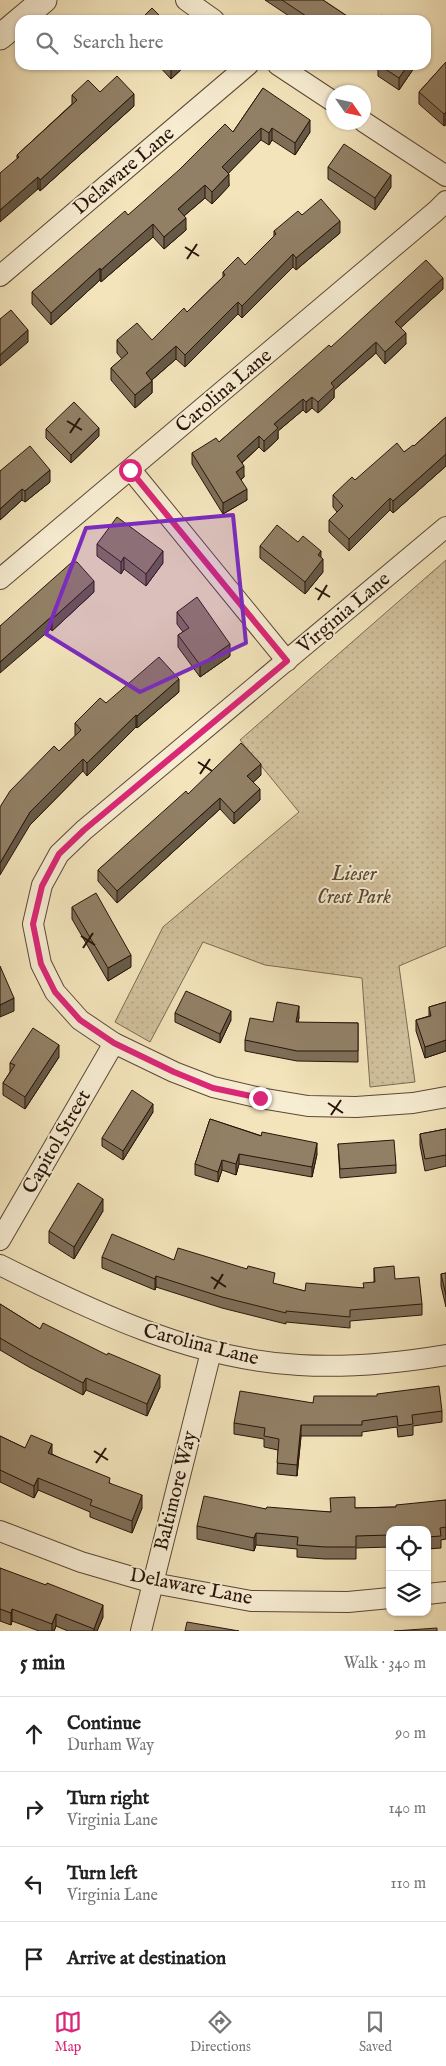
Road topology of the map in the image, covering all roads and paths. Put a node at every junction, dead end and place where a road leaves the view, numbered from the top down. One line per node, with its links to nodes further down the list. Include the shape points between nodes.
1 (44, 0): 3 (street)
2 (186, 0): 4 (street)
3 (26, 15)
4 (207, 15)
5 (15, 24): 6 (street)
6 (0, 37)
7 (242, 70): 13 (street, Delaware Lane)
8 (286, 70): 9 (street)
9 (326, 97)
10 (371, 127): 11 (street)
11 (446, 176)
12 (446, 201): 14 (street, Carolina Lane)
13 (0, 276)
14 (130, 470): 16 (street, Carolina Lane); 17 (street)
15 (446, 527): 17 (street, Virginia Lane)
16 (0, 579)
17 (287, 661): 18 (street, Virginia Lane, via 84,830 59,854 42,886 33,924 41,964 55,992 80,1020)
18 (114, 1043): 19 (street, Virginia Lane, via 213,1088 308,1106 356,1107); 20 (street, Capitol Street)
19 (446, 1097)
20 (0, 1240)
21 (0, 1265): 22 (street, Carolina Lane, via 132,1327)
22 (211, 1352): 23 (street, Carolina Lane, via 299,1366 368,1365); 25 (street, Baltimore Way)
23 (446, 1355)
24 (0, 1531): 25 (street, Delaware Lane, via 81,1562)
25 (153, 1583): 28 (street, Delaware Lane, via 251,1601 348,1602); 29 (street, Baltimore Way)
26 (446, 1592): 27 (street)
27 (431, 1594)
28 (386, 1598)
29 (141, 1631)

